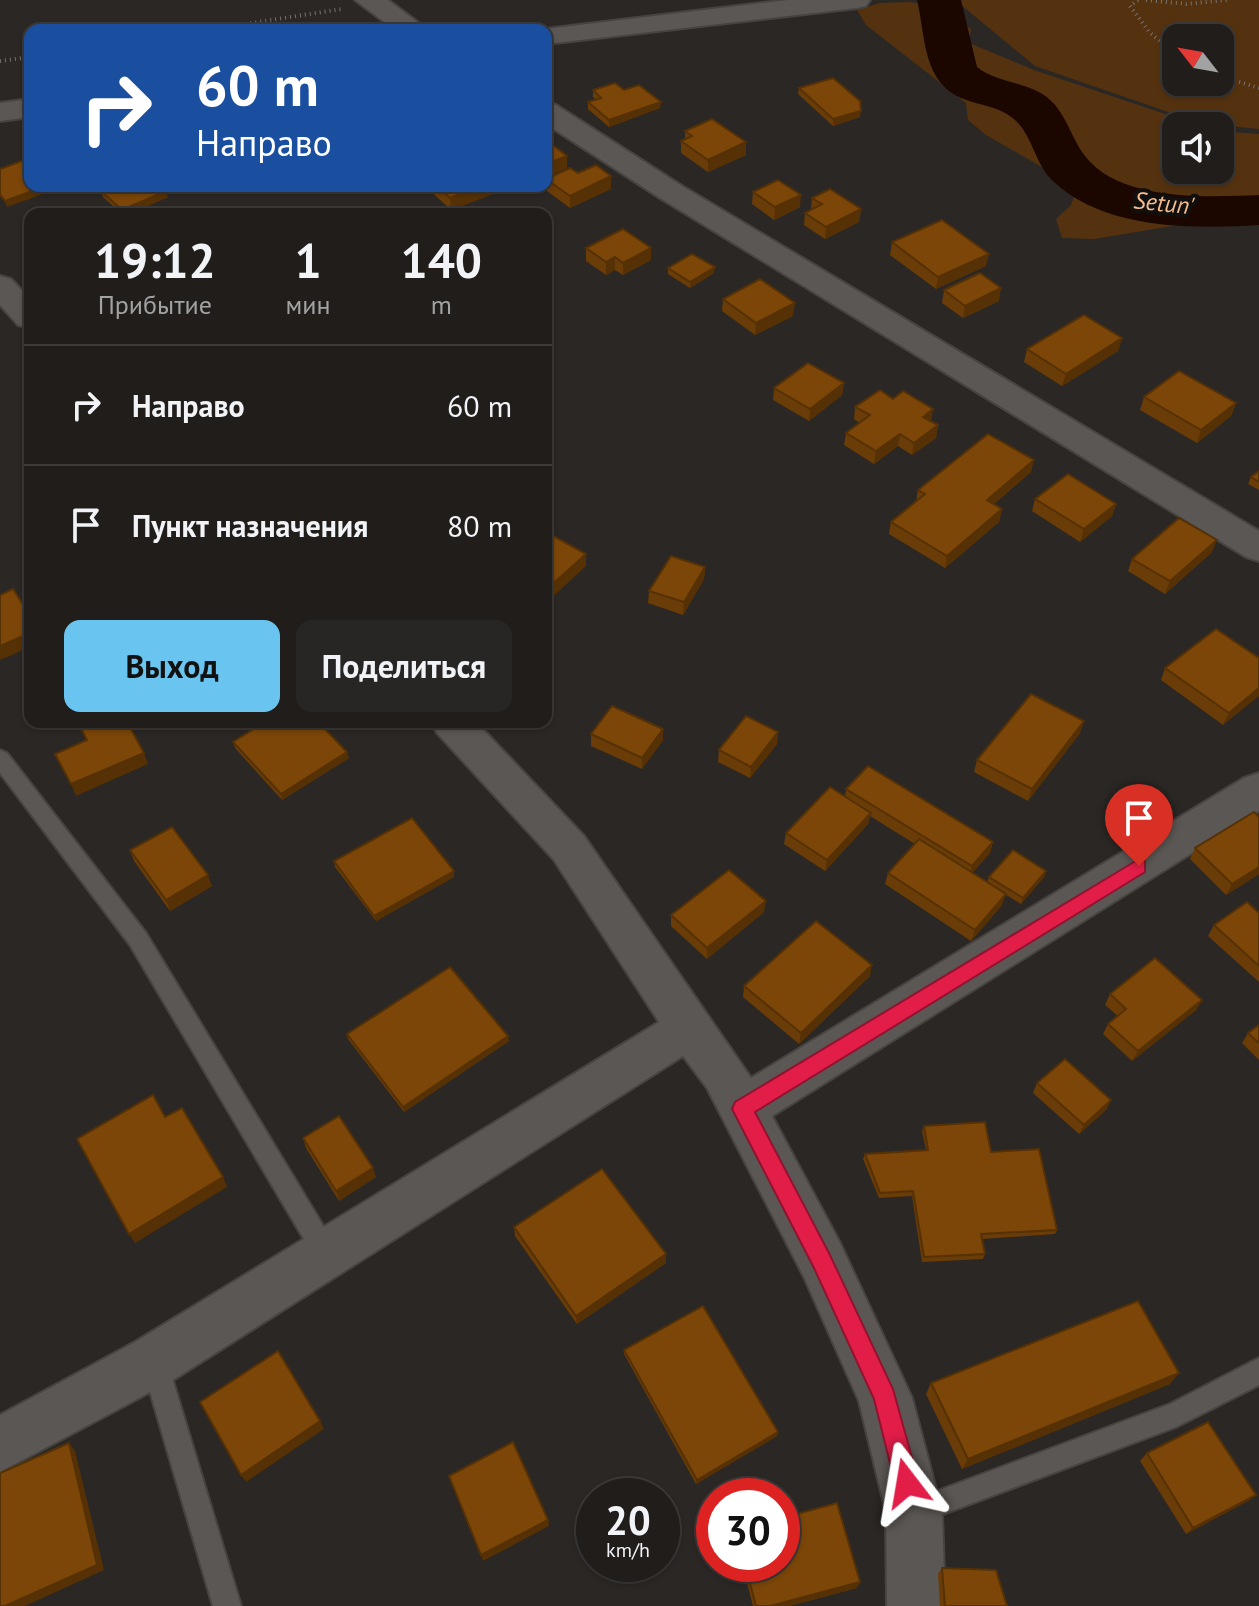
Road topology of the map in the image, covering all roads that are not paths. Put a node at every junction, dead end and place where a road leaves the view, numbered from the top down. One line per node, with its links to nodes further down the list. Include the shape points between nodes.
1 (857, 0): 4 (street)
2 (372, 2): 3 (street)
3 (405, 24)
4 (552, 35)
5 (24, 109): 6 (street)
6 (0, 112)
7 (552, 115): 10 (street)
8 (0, 286): 9 (street)
9 (24, 312)
10 (1259, 548)
11 (458, 728): 14 (street, via 569,848)
12 (0, 758): 16 (lane, via 138,939)
13 (1259, 790): 15 (street)
14 (689, 1028): 15 (street, via 724,1073); 16 (street)
15 (742, 1109): 20 (street, via 822,1260 885,1398)
16 (327, 1255): 17 (street)
17 (154, 1361): 19 (street); 21 (lane)
18 (1259, 1371): 20 (lane, via 1176,1414)
19 (0, 1445)
20 (914, 1512): 22 (street)
21 (227, 1606)
22 (916, 1606)

